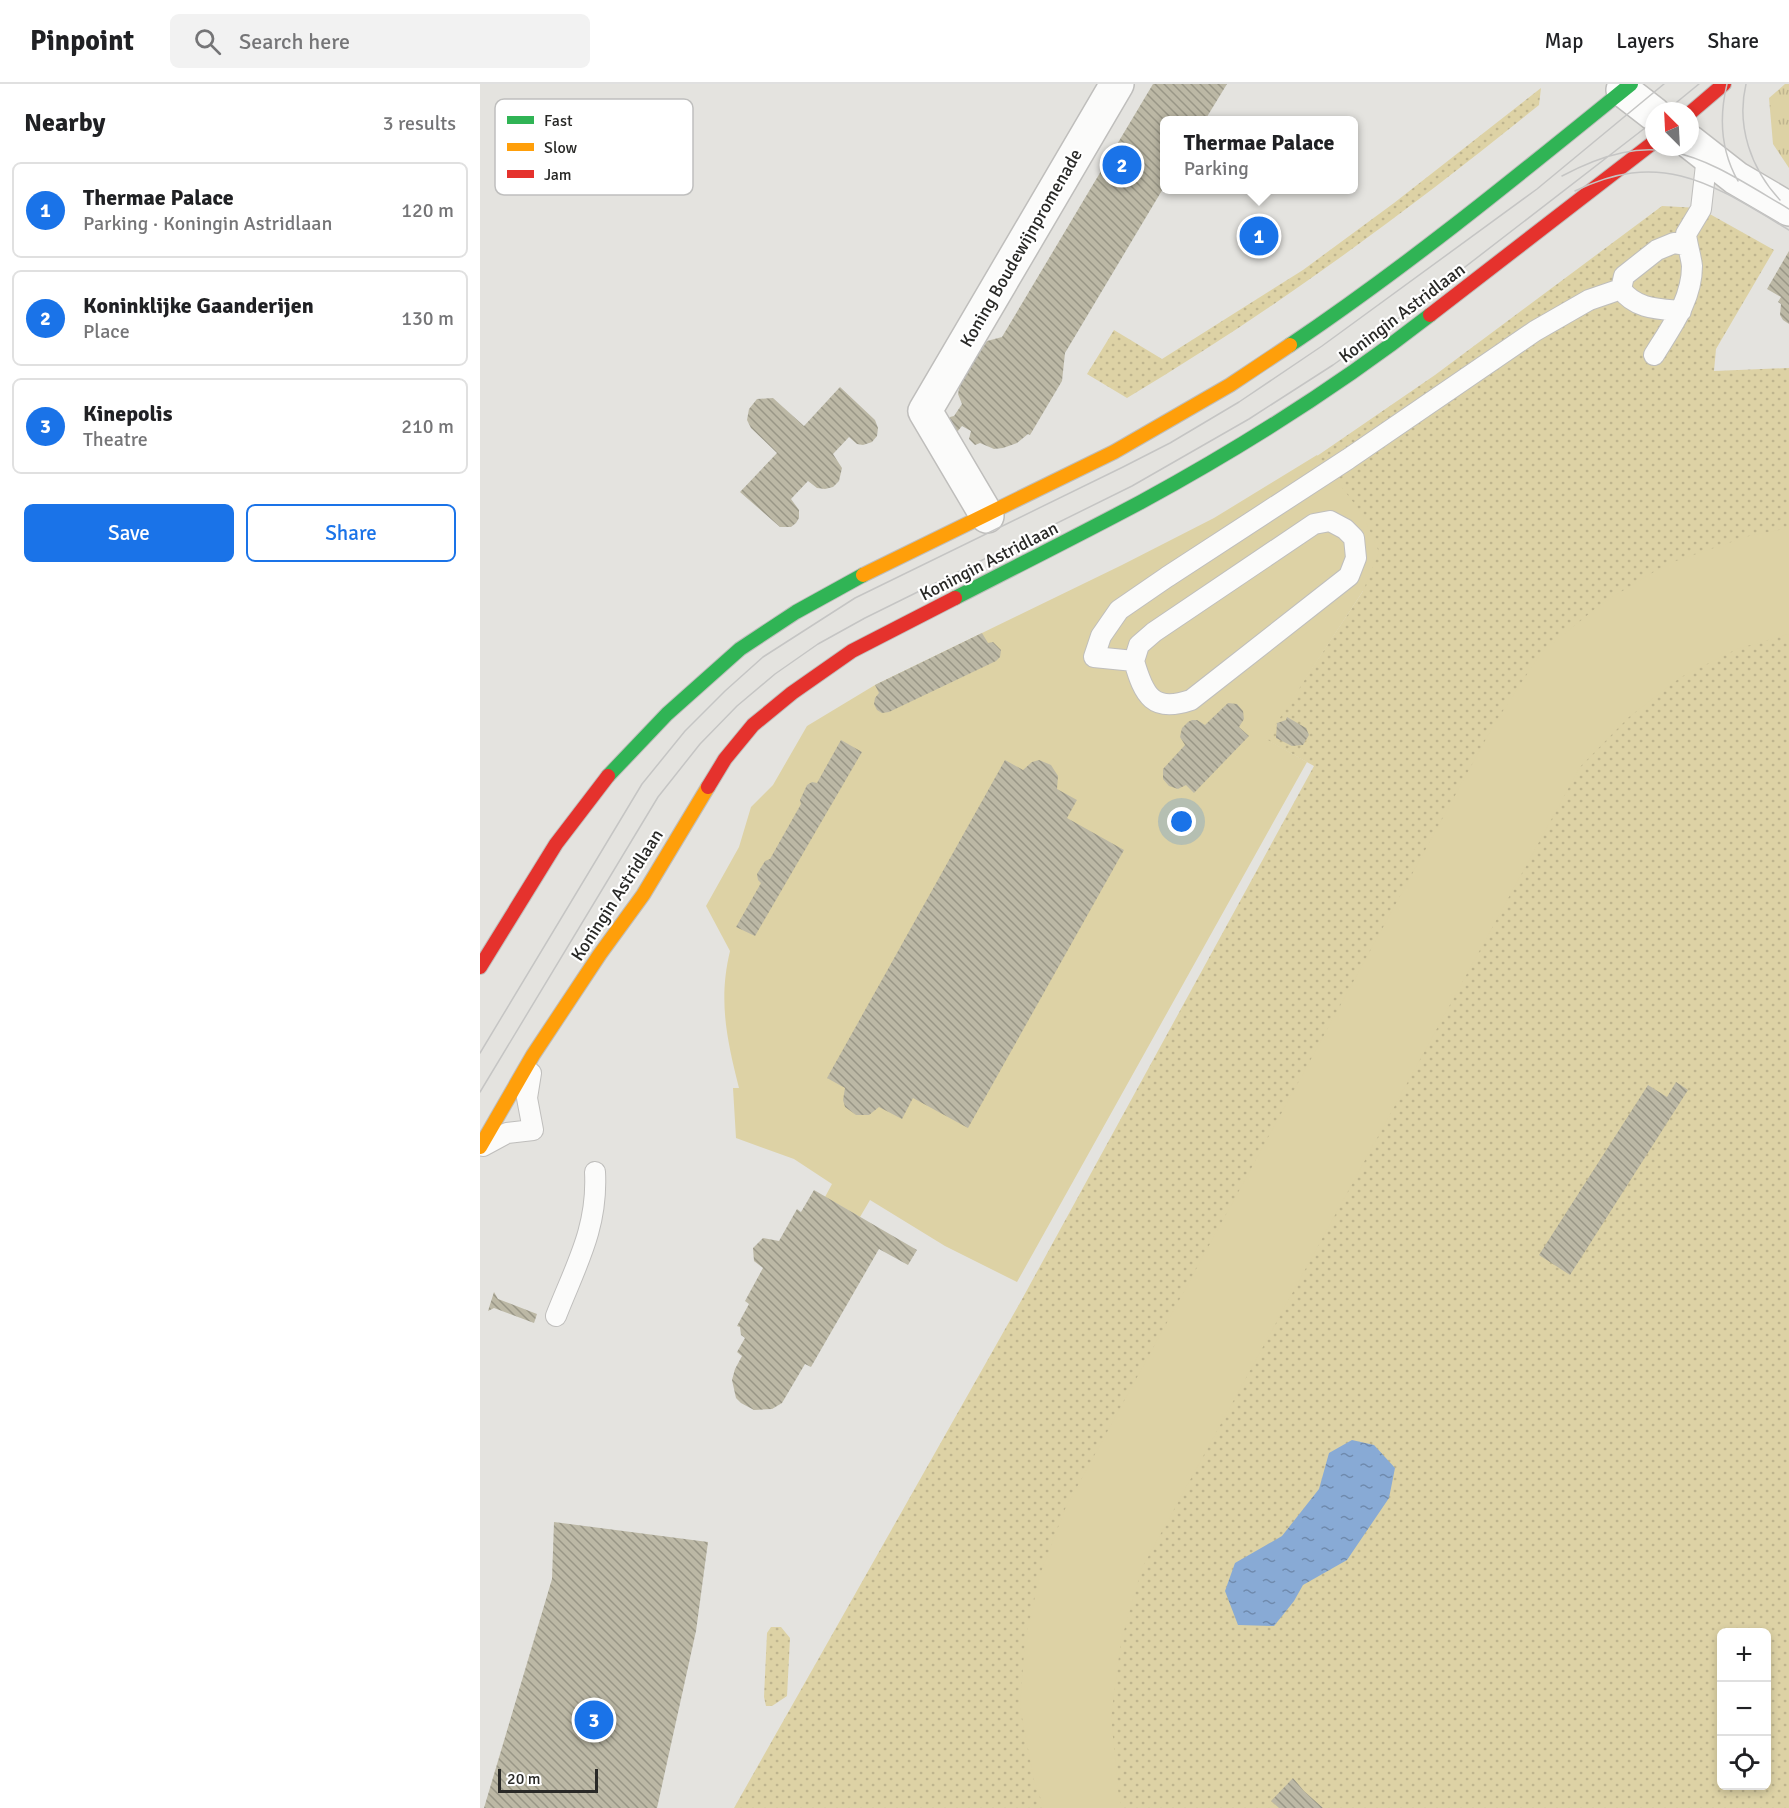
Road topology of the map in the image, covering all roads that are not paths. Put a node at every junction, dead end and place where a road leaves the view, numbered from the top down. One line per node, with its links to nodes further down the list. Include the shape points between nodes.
1 (1117, 84): 14 (street, Koning Boudewijnpromenade, via 925,411)
2 (1724, 84): 5 (street)
3 (1627, 87): 4 (street); 14 (street, Koningin Astridlaan, via 1475,211 1316,328 1166,423)
4 (1645, 105)
5 (1699, 105)
6 (1645, 149): 17 (street, Koningin Astridlaan, via 1343,381 1141,502 852,651 792,693 753,725 725,759 643,895)
7 (1699, 150): 9 (street, via 1736,178)
8 (1698, 156): 10 (lane, via 1701,209 1686,234)
9 (1789, 209)
10 (1687, 245): 11 (lane, via 1674,243 1657,250 1624,276); 12 (lane, via 1692,264 1690,288)
11 (1621, 289): 12 (lane, via 1628,299 1641,305); 15 (lane, via 1589,300 1535,331 1119,610 1101,636 1094,657)
12 (1681, 311): 13 (lane)
13 (1654, 355)
14 (987, 516): 16 (street, Koningin Astridlaan, via 848,582 796,612 740,649 675,706 614,768 556,844)
15 (1134, 661): 15 (lane, via 1140,684 1157,703 1174,705 1191,699 1349,576 1356,558 1354,538 1330,521 1314,524 1154,632 1139,645)
16 (480, 967)
17 (534, 1055): 18 (street, Koningin Astridlaan); 18 (lane, via 527,1098 533,1130 507,1133)
18 (480, 1148)
19 (595, 1172): 20 (lane, via 596,1197 590,1232)
20 (556, 1316)

